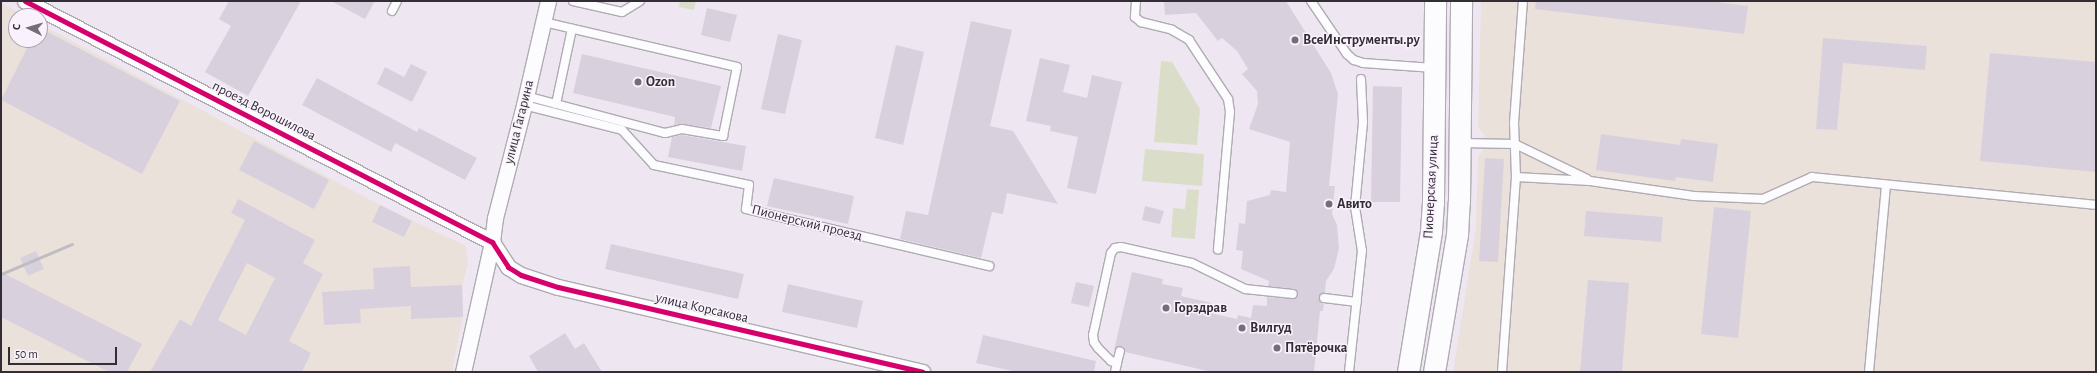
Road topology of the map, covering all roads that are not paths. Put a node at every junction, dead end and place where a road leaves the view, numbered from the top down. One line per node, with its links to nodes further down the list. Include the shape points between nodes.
1 (25, 1): 24 (street, проезд Ворошилова)
2 (397, 1): 11 (lane)
3 (548, 1): 12 (street, улица Гагарина)
4 (573, 1): 5 (lane, via 622,12)
5 (640, 1)
6 (1136, 1): 25 (lane, via 1135,17 1141,22 1172,30 1189,40 1228,99 1230,112)
7 (1311, 1): 14 (lane, via 1347,54 1354,60 1363,63)
8 (1435, 1): 14 (main road, Пионерская улица)
9 (1461, 1): 18 (main road, Пионерская улица)
10 (1523, 1): 19 (lane, via 1514,123)
11 (392, 11)
12 (543, 22): 13 (lane); 16 (street, улица Гагарина)
13 (572, 29): 17 (lane); 17 (lane, via 737,68 723,136 682,128 665,133)
14 (1434, 68): 36 (main road, Пионерская улица, via 1431,231)
15 (1361, 79): 29 (lane, via 1363,122 1355,207 1362,252)
16 (525, 100): 17 (lane); 24 (street, улица Гагарина, via 495,218); 26 (lane, Пионерский проезд, via 622,130 654,165 749,185 746,209)
17 (556, 104)
18 (1460, 143): 19 (lane); 37 (main road, Пионерская улица, via 1456,235)
19 (1515, 144): 20 (lane); 21 (lane)
20 (1516, 177): 21 (lane); 38 (lane)
21 (1590, 181): 22 (lane, via 1694,196 1763,199 1812,177)
22 (1886, 185): 23 (lane); 39 (lane)
23 (2096, 205)
24 (492, 242): 32 (street, улица Гагарина); 33 (street, улица Корсакова, via 508,267 521,275 558,287)
25 (1218, 249)
26 (989, 266)
27 (1293, 294): 31 (lane, via 1245,289 1192,263 1121,247 1115,248 1111,253 1093,335 1098,348 1111,361)
28 (1324, 298): 29 (lane)
29 (1357, 302): 35 (lane)
30 (1120, 351): 31 (lane)
31 (1117, 363): 34 (lane)
32 (463, 372)
33 (922, 372)
34 (1115, 372)
35 (1350, 372)
36 (1408, 372)
37 (1434, 372)
38 (1502, 372)
39 (1869, 372)

